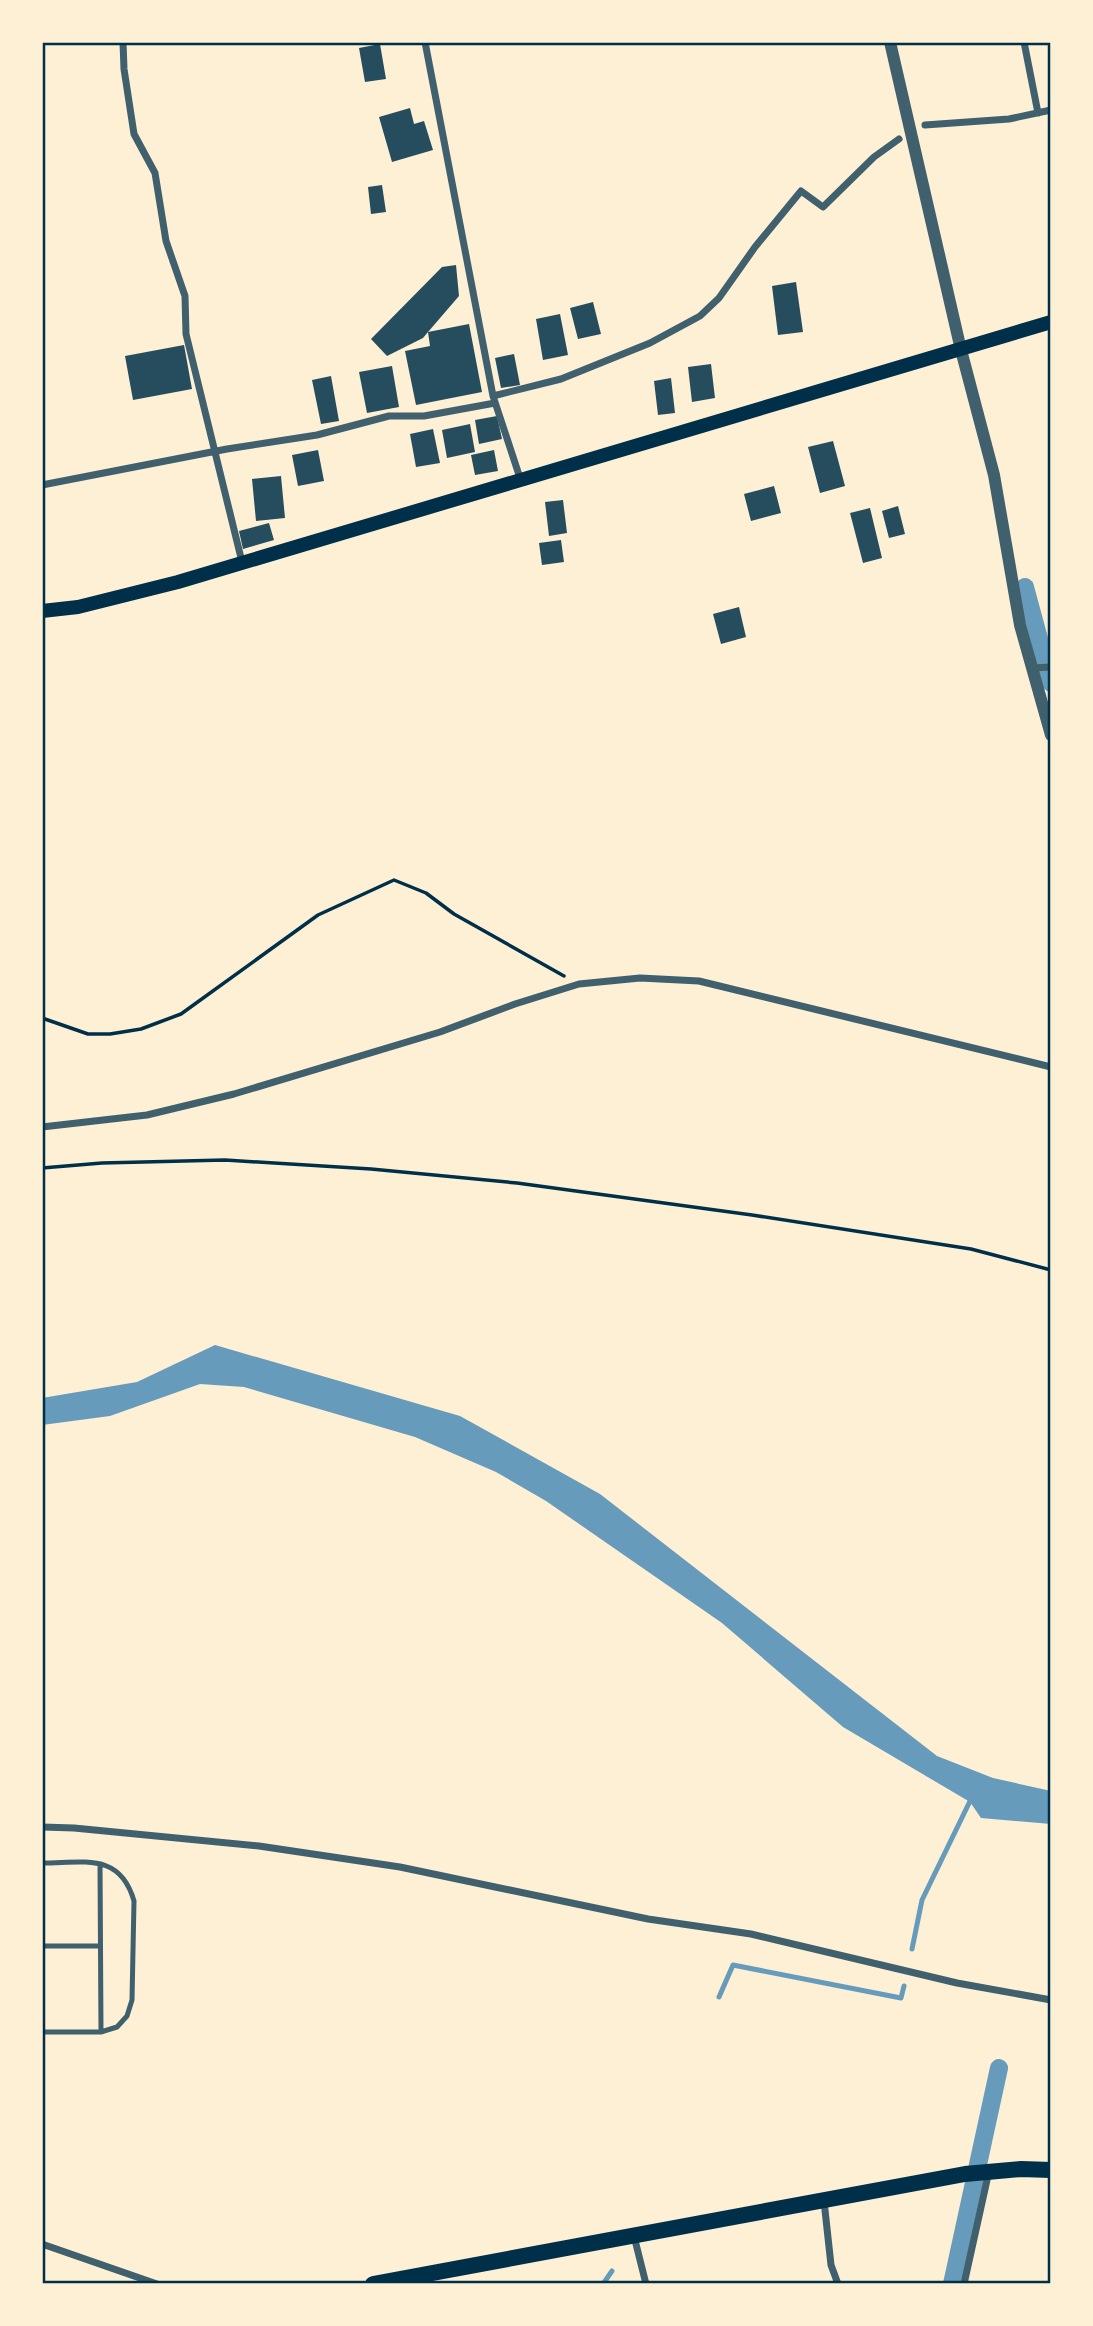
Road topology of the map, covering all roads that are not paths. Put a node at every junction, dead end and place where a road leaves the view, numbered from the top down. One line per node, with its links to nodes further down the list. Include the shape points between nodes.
1 (122, 42): 12 (street, via 134,134 155,173 166,241 185,296 186,334)
2 (425, 42): 11 (street)
3 (890, 42): 10 (street)
4 (1024, 42): 6 (street)
5 (1051, 110): 6 (street)
6 (1038, 113): 7 (street)
7 (925, 125)
8 (900, 139): 11 (street, via 874,157 823,207 802,191 700,316 650,344)
9 (1051, 322): 10 (main road)
10 (961, 350): 13 (main road); 18 (street, via 994,475)
11 (494, 399): 12 (street, via 424,416 389,416 317,435); 13 (street)
12 (215, 452): 14 (street); 15 (street)
13 (521, 481): 15 (main road)
14 (42, 485)
15 (242, 563): 16 (main road, via 78,607)
16 (42, 611)
17 (1051, 667): 18 (street)
18 (1032, 668): 19 (street)
19 (1051, 735)
20 (1051, 1068): 21 (street, via 699,981 640,978 579,984 440,1032 234,1094 146,1115)
21 (42, 1127)
22 (42, 1827): 27 (street, via 259,1846 400,1867 648,1919 751,1934 957,1983)
23 (42, 1863): 24 (lane)
24 (100, 1864): 26 (lane); 29 (lane, via 122,1876 134,1901 132,2000 117,2027)
25 (42, 1945): 26 (lane)
26 (100, 1946): 29 (lane)
27 (1051, 2000)
28 (42, 2032): 29 (lane)
29 (101, 2032)
30 (1051, 2170): 31 (main road)
31 (986, 2171): 32 (main road); 39 (street)
32 (824, 2200): 33 (main road); 38 (street, via 831,2265)
33 (634, 2235): 36 (main road); 37 (street)
34 (42, 2244): 35 (street)
35 (158, 2284)
36 (373, 2284)
37 (646, 2284)
38 (838, 2284)
39 (964, 2284)

